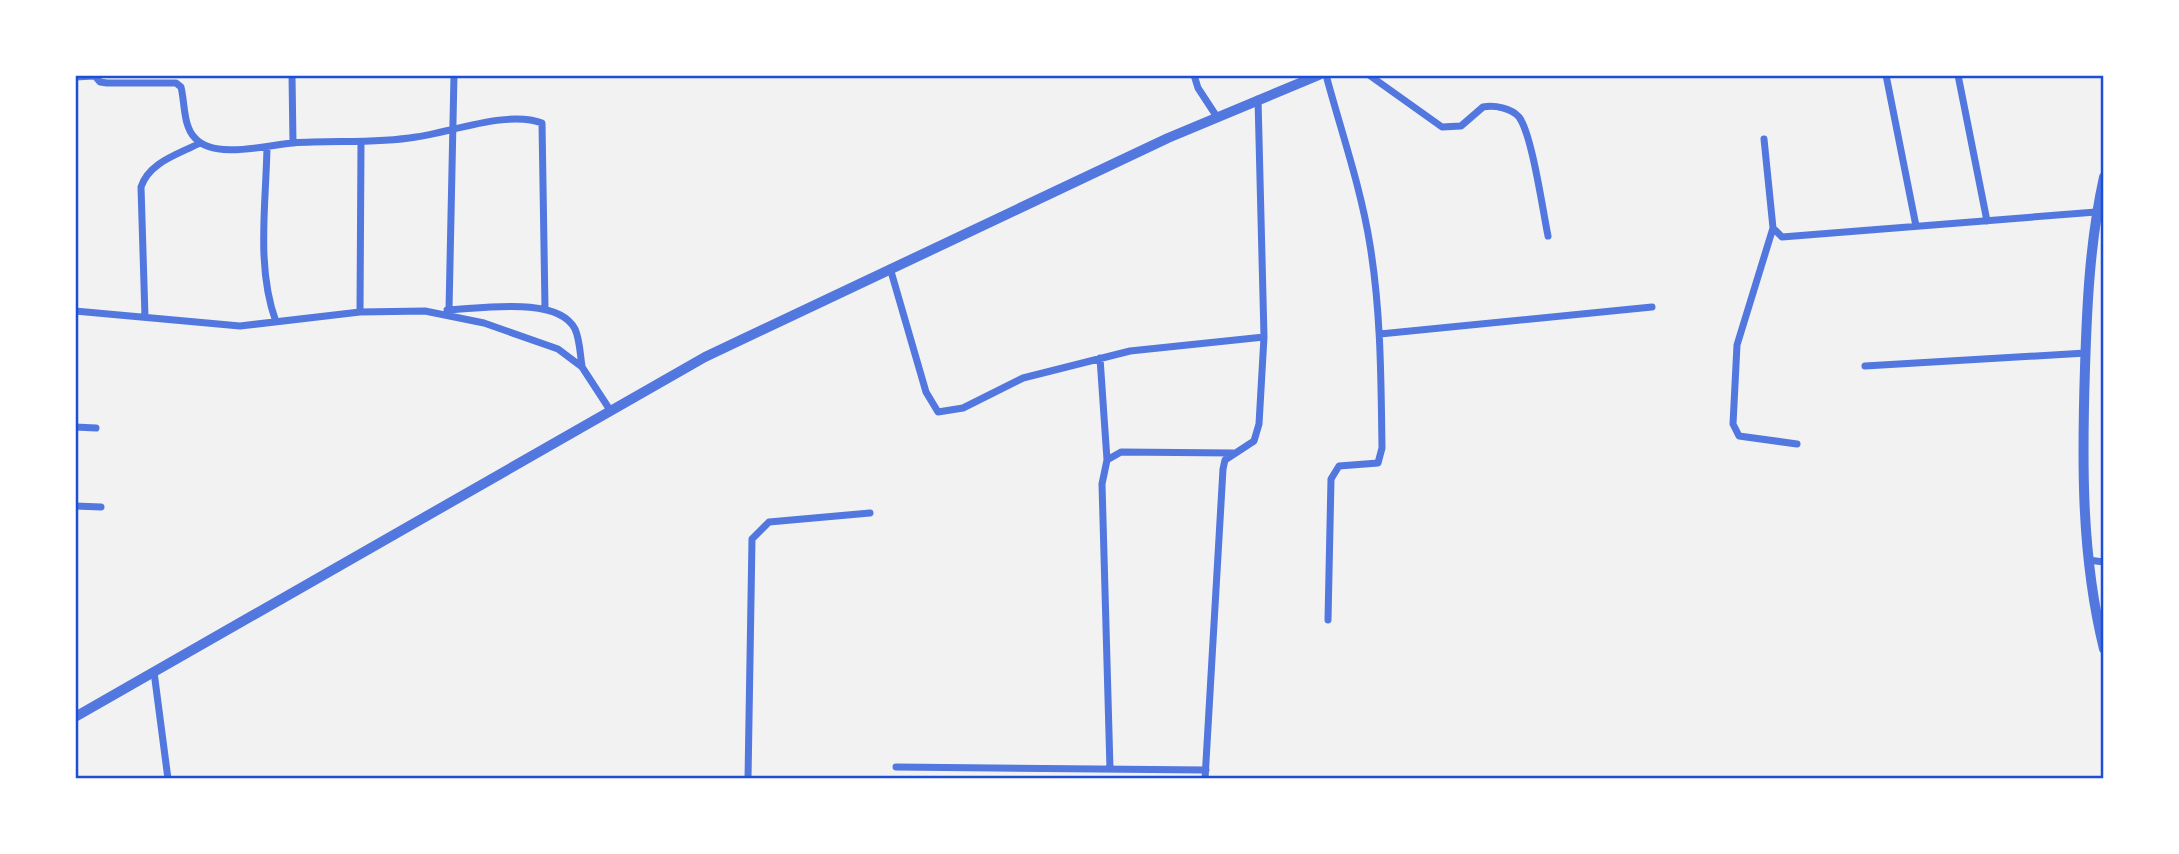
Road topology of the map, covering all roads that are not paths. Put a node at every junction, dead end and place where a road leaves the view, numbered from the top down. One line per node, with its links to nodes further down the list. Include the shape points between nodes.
1 (292, 75): 17 (street)
2 (454, 75): 13 (street)
3 (1194, 75): 12 (street)
4 (1319, 75): 11 (street)
5 (1326, 75): 36 (street, via 1370,242)
6 (1370, 75): 24 (street, via 1442,127 1461,126 1483,107 1505,109 1518,116)
7 (1885, 75): 22 (street)
8 (1958, 75): 21 (street)
9 (94, 76): 10 (street); 16 (street, via 107,83 176,83 181,87 188,127)
10 (75, 77)
11 (1258, 99): 12 (street); 37 (street)
12 (1217, 117): 27 (street)
13 (453, 130): 15 (street); 29 (street, via 504,120 542,123); 30 (street)
14 (1764, 139): 23 (street)
15 (362, 142): 17 (street); 33 (street)
16 (200, 143): 18 (street, via 240,149); 34 (street, via 160,163 144,177)
17 (293, 143): 18 (street)
18 (267, 147): 35 (street, via 264,275)
19 (2104, 177): 20 (street)
20 (2096, 212): 21 (street); 25 (street)
21 (1987, 221): 22 (street)
22 (1916, 226): 23 (street, via 1788,238)
23 (1773, 228): 45 (street, via 1738,338 1733,424 1739,436)
24 (1548, 236)
25 (2089, 255): 26 (street); 38 (street)
26 (2104, 255)
27 (890, 268): 39 (street, via 926,392 938,412 963,408 1023,378); 42 (street, via 705,357)
28 (1652, 307): 36 (street)
29 (545, 308): 30 (street); 41 (street, via 575,328)
30 (449, 310): 32 (street)
31 (75, 311): 34 (street)
32 (425, 311): 33 (street); 41 (street, via 484,323 543,343)
33 (360, 312): 35 (street)
34 (145, 317): 35 (street, via 240,326)
35 (276, 322)
36 (1380, 334): 53 (street, via 1381,456 1372,465 1339,466 1331,479)
37 (1264, 337): 39 (street, via 1145,347); 46 (street, via 1257,433 1254,441)
38 (2086, 353): 40 (street); 51 (street, via 2084,523)
39 (1100, 358): 47 (street)
40 (1865, 366)
41 (582, 367): 42 (street)
42 (610, 410): 55 (street)
43 (75, 427): 44 (street)
44 (96, 428)
45 (1797, 444)
46 (1234, 453): 47 (street, via 1121,452); 60 (street, via 1225,460 1221,486)
47 (1107, 460): 59 (street, via 1102,484)
48 (75, 506): 49 (street)
49 (102, 507)
50 (870, 513): 62 (street, via 769,522 752,539)
51 (2088, 561): 52 (street); 54 (street)
52 (2104, 562)
53 (1328, 620)
54 (2104, 649)
55 (154, 672): 56 (street); 61 (street)
56 (75, 717)
57 (896, 767): 58 (street)
58 (1056, 769): 59 (street); 63 (street)
59 (1110, 769): 60 (street)
60 (1206, 775)
61 (168, 779)
62 (748, 779)
63 (1056, 779)

